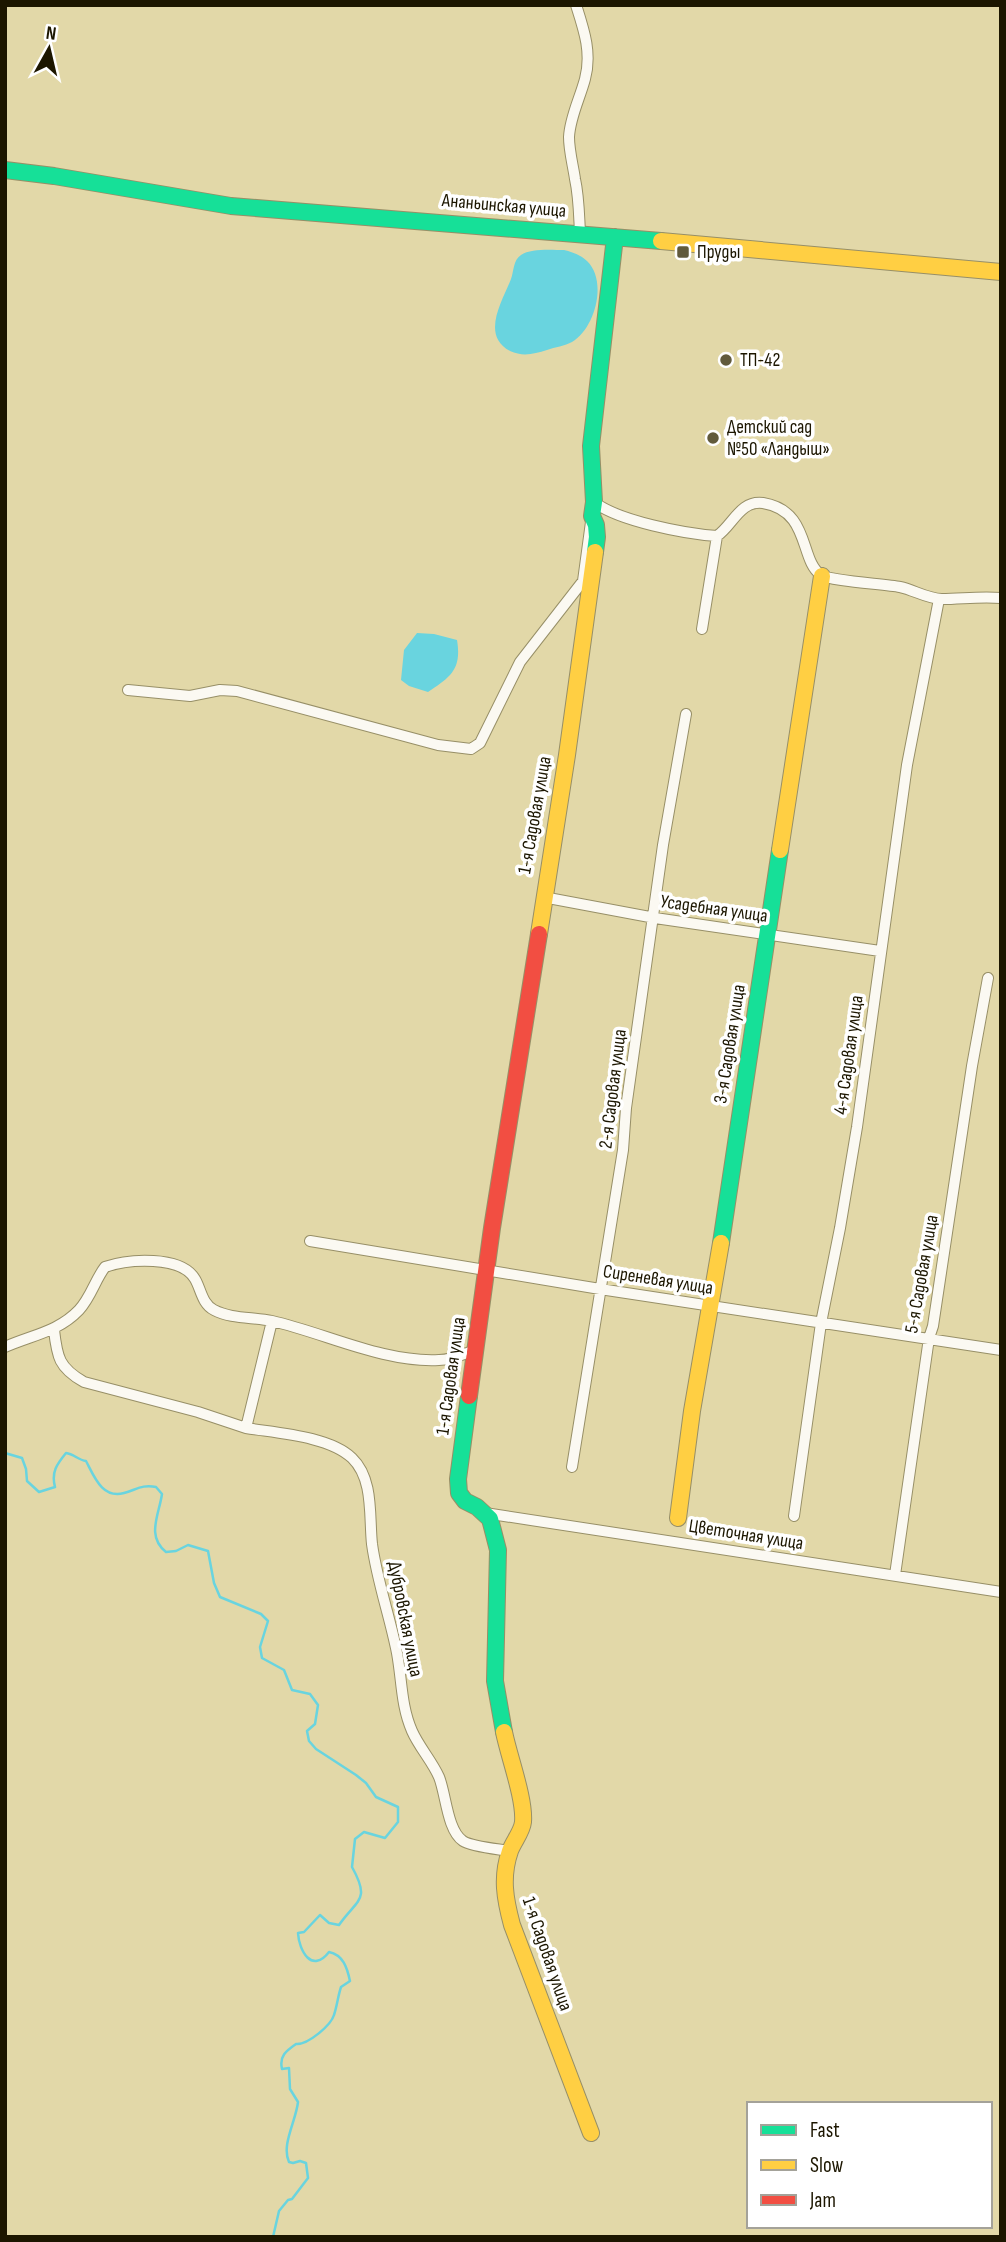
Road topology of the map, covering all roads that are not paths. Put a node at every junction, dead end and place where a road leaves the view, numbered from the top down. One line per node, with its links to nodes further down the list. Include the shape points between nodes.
1 (576, 5): 3 (street, via 588,55 569,136)
2 (5, 170): 3 (street, Ананьинская улица, via 230,206)
3 (580, 233): 4 (street, Ананьинская улица)
4 (615, 237): 5 (street, Ананьинская улица); 6 (street, 1-я Садовая улица, via 593,416)
5 (1001, 272)
6 (593, 509): 7 (street); 9 (street, 1-я Садовая улица, via 597,537)
7 (717, 536): 8 (street, via 750,504 773,506 795,522 813,566); 12 (street)
8 (822, 576): 11 (street, via 901,587); 17 (street, 3-я Садовая улица)
9 (587, 589): 13 (street, via 520,662 480,743 471,749 438,746 237,691 190,696); 15 (street, 1-я Садовая улица, via 567,755)
10 (1001, 598): 11 (street)
11 (939, 599): 18 (street, 4-я Садовая улица, via 907,765)
12 (702, 629)
13 (128, 691)
14 (686, 714): 16 (street, 2-я Садовая улица)
15 (543, 897): 16 (street, Усадебная улица); 21 (street, 1-я Садовая улица)
16 (654, 918): 17 (street, Усадебная улица); 22 (street, 2-я Садовая улица)
17 (768, 934): 18 (street, Усадебная улица); 23 (street, 3-я Садовая улица)
18 (880, 951): 25 (street, 4-я Садовая улица, via 857,1127)
19 (988, 978): 27 (street, 5-я Садовая улица)
20 (310, 1241): 21 (street, Сиреневая улица)
21 (488, 1269): 22 (street, Сиреневая улица); 30 (street, 1-я Садовая улица)
22 (600, 1289): 23 (street, Сиреневая улица); 32 (street, 2-я Садовая улица)
23 (711, 1306): 25 (street, Сиреневая улица); 35 (street, 3-я Садовая улица)
24 (272, 1321): 26 (street, via 211,1309 189,1270 134,1260 105,1267 79,1310); 30 (street, via 418,1359 442,1360); 31 (street)
25 (821, 1323): 27 (street, Сиреневая улица); 34 (street, 4-я Садовая улица)
26 (54, 1330): 28 (street); 31 (street, Дубровская улица, via 61,1364 84,1382)
27 (929, 1338): 29 (street, Сиреневая улица); 36 (street, 5-я Садовая улица)
28 (5, 1347)
29 (1001, 1349)
30 (475, 1350): 33 (street, 1-я Садовая улица, via 458,1479 465,1501)
31 (246, 1428): 38 (street, Дубровская улица, via 310,1439 352,1458 365,1479 372,1545 413,1733 439,1778 457,1833 464,1841)
32 (572, 1467)
33 (485, 1513): 36 (street, Цветочная улица); 38 (street, 1-я Садовая улица, via 494,1528 498,1550 495,1681 523,1823)
34 (794, 1516)
35 (678, 1518)
36 (895, 1575): 37 (street, Цветочная улица)
37 (1001, 1592)
38 (510, 1851): 39 (street, 1-я Садовая улица, via 504,1894 512,1925)
39 (590, 2133)

